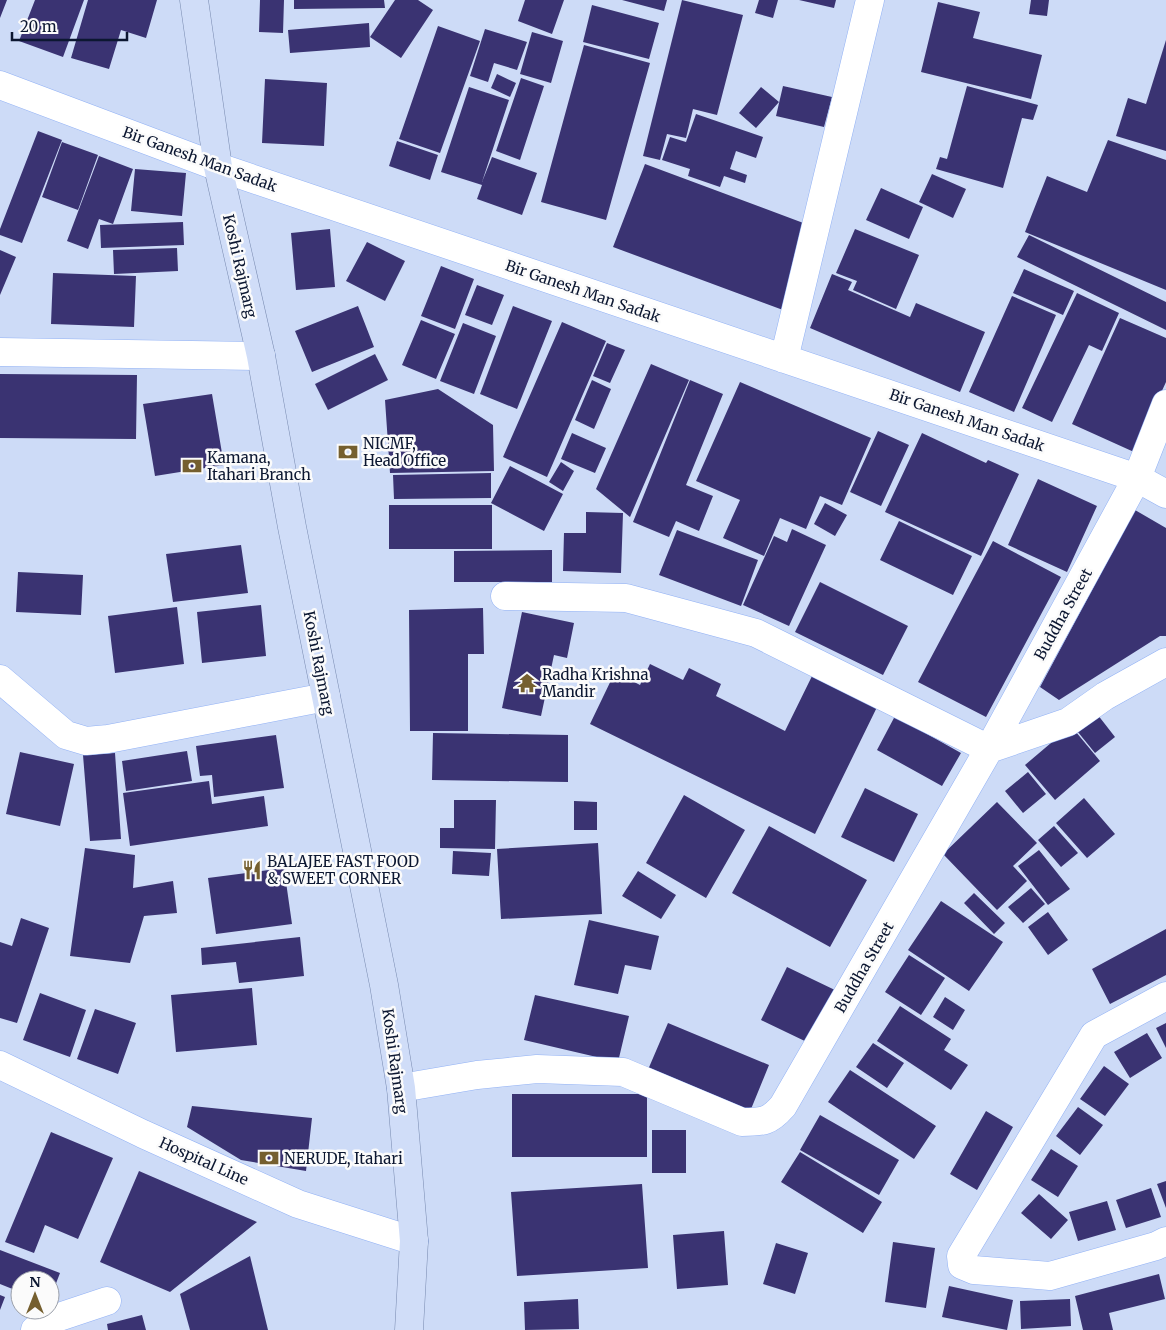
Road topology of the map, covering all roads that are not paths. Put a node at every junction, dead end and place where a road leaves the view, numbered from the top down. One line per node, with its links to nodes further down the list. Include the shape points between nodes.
1 (194, 0): 4 (main road, Koshi Rajmarg)
2 (870, 0): 7 (street)
3 (0, 85): 4 (street, Bir Ganesh Man Sadak)
4 (218, 167): 6 (main road, Koshi Rajmarg); 7 (street, Bir Ganesh Man Sadak)
5 (0, 352): 6 (street)
6 (261, 356): 14 (main road, Koshi Rajmarg)
7 (784, 359): 9 (street, Bir Ganesh Man Sadak)
8 (1166, 404): 9 (street, Buddha Street)
9 (1137, 478): 10 (street, Bir Ganesh Man Sadak); 15 (street, Buddha Street)
10 (1166, 494)
11 (505, 596): 15 (street, via 626,598 756,633)
12 (1166, 662): 15 (street, via 1105,696 1068,722)
13 (0, 679): 14 (street, via 66,735 86,741)
14 (326, 697): 18 (main road, Koshi Rajmarg, via 384,985)
15 (989, 749): 18 (street, Buddha Street, via 783,1106 772,1118 742,1122 623,1072 538,1069)
16 (1166, 996): 20 (street, via 1094,1035 961,1256 962,1265 974,1270 1050,1276)
17 (0, 1064): 19 (street, Hospital Line, via 298,1204)
18 (401, 1088): 19 (main road, Koshi Rajmarg)
19 (414, 1241): 23 (main road, Koshi Rajmarg)
20 (1166, 1241)
21 (107, 1301): 22 (street, via 53,1319)
22 (35, 1330)
23 (409, 1330)

